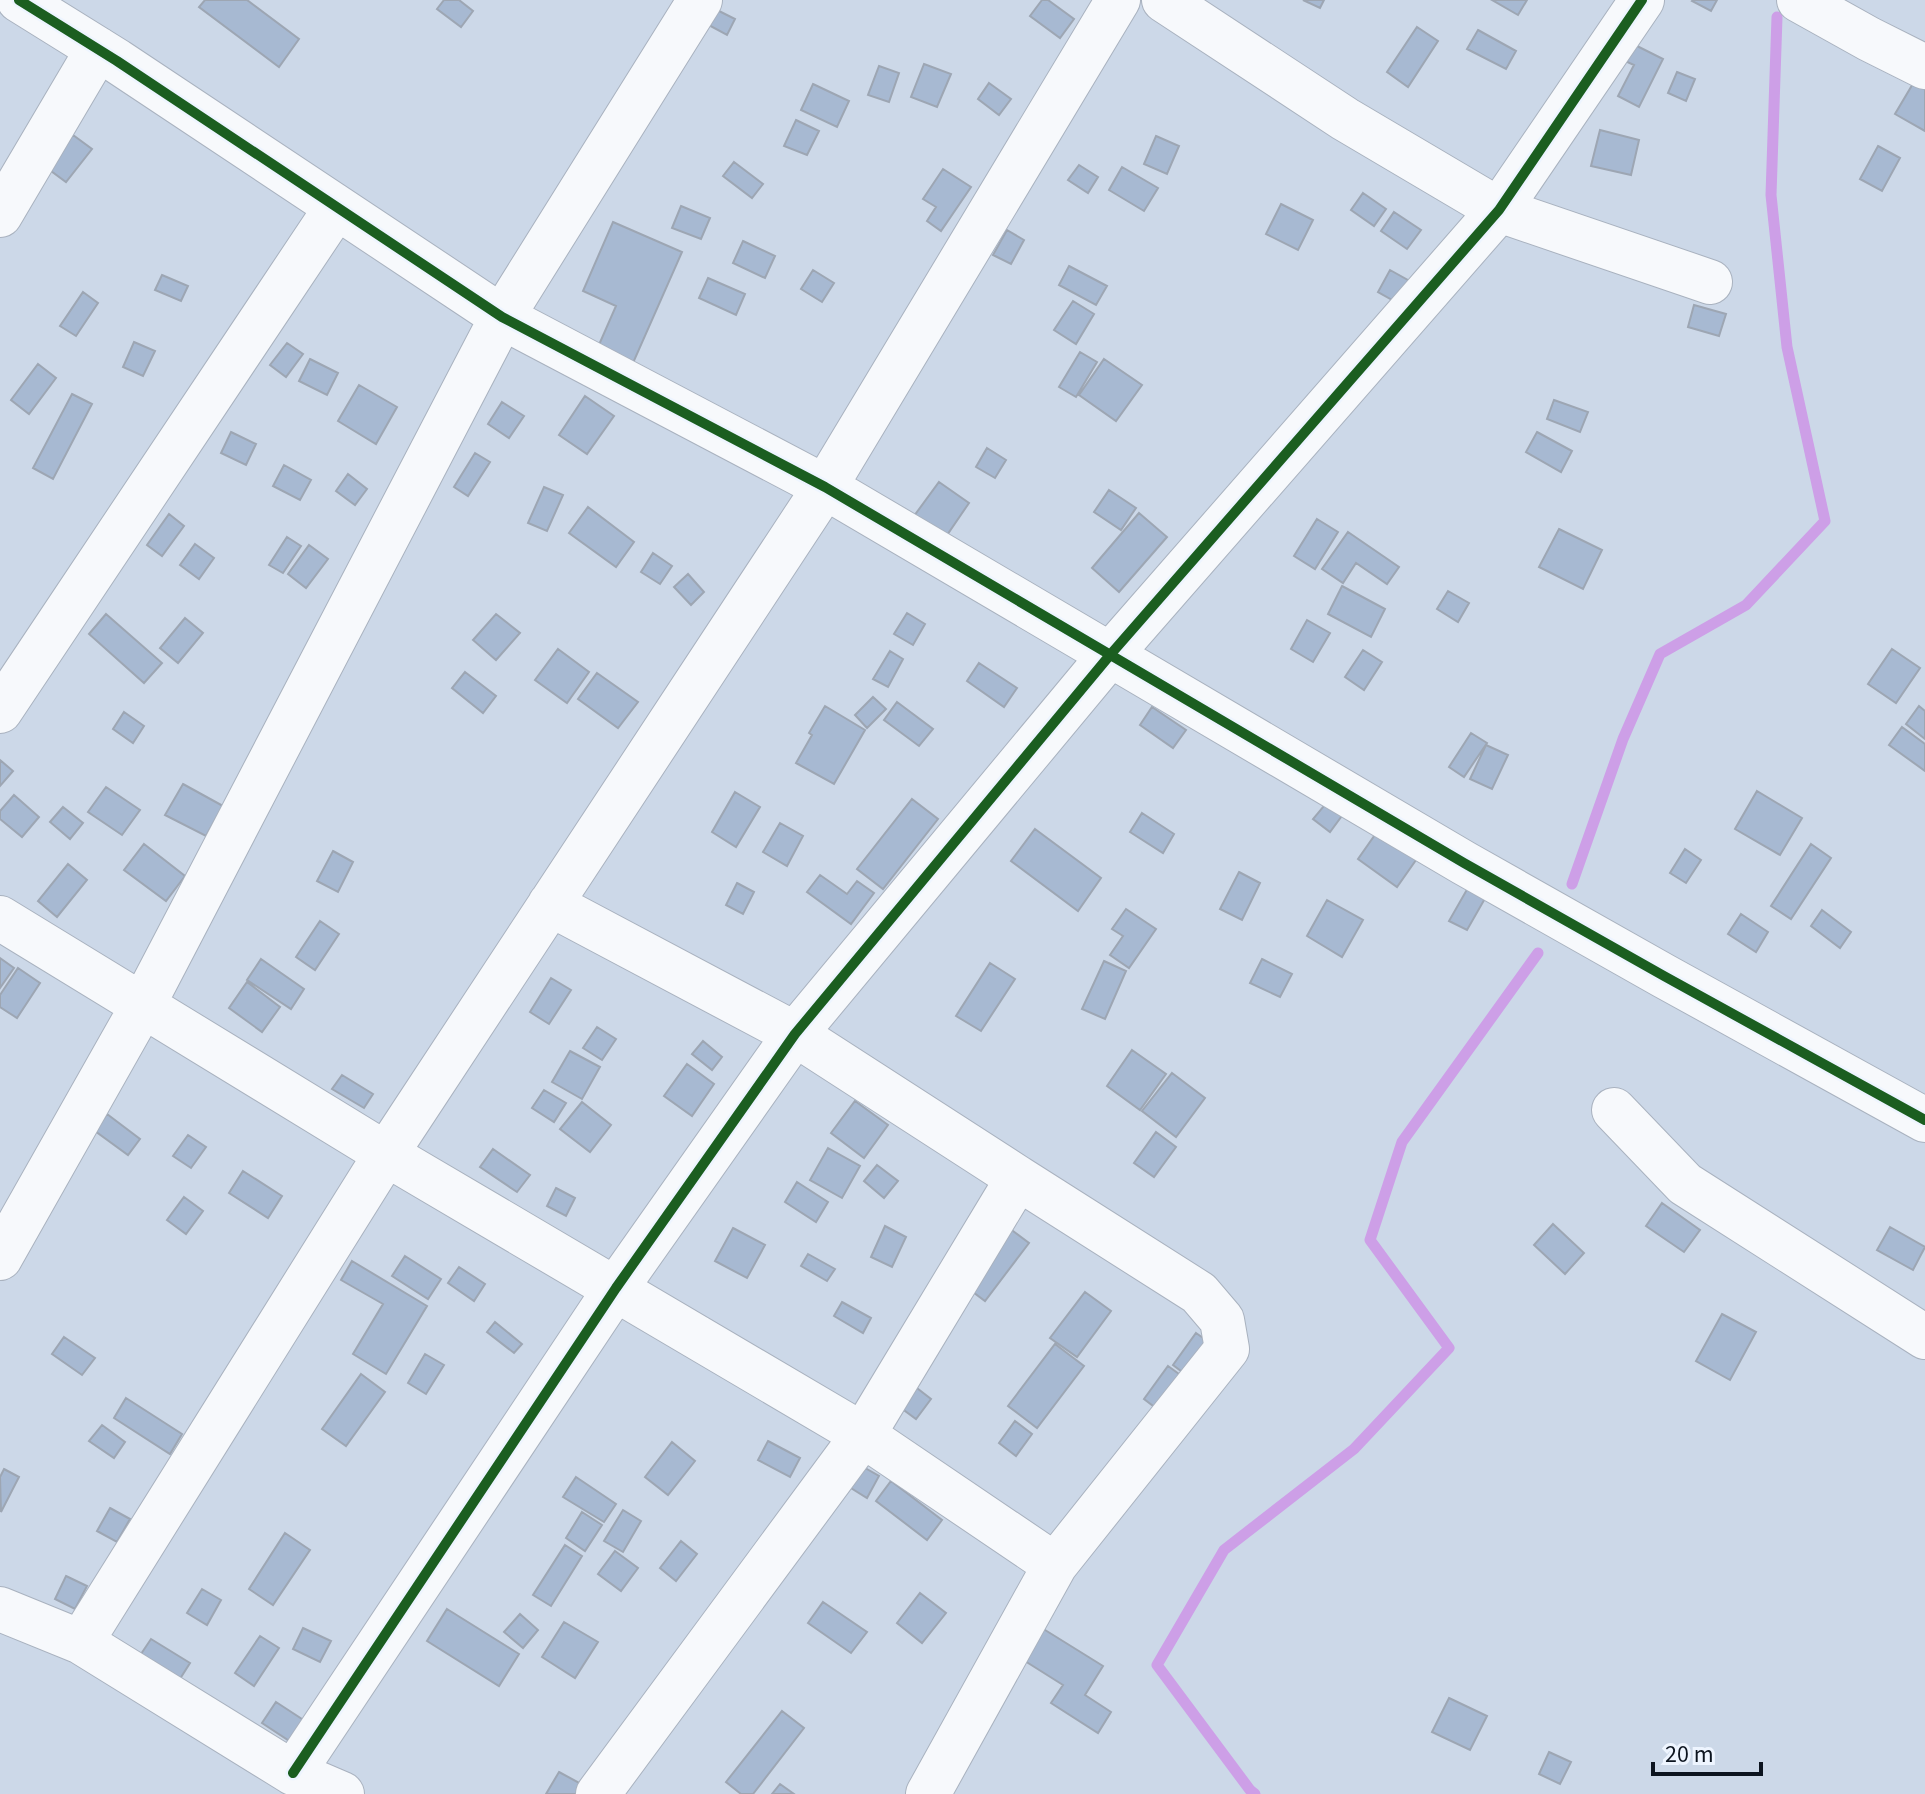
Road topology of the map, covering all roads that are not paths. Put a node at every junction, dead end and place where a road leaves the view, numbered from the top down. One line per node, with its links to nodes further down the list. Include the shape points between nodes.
1 (19, 0): 7 (street)
2 (700, 0): 13 (street)
3 (1118, 0): 14 (street)
4 (1164, 0): 10 (street, via 1345,119)
5 (1642, 0): 10 (street)
6 (1799, 0): 8 (street)
7 (98, 49): 9 (street); 11 (street)
8 (1925, 67)
9 (336, 208): 13 (street); 16 (street)
10 (1499, 210): 12 (street); 15 (street)
11 (0, 215)
12 (1710, 282)
13 (502, 317): 14 (street); 19 (street)
14 (825, 487): 15 (street); 17 (street)
15 (1110, 655): 20 (street); 22 (street, via 1464,863)
16 (0, 711)
17 (550, 904): 20 (street); 23 (street)
18 (0, 918): 19 (street)
19 (143, 1005): 23 (street); 25 (street)
20 (795, 1034): 24 (street); 26 (street)
21 (1614, 1110): 27 (street, via 1685,1184)
22 (1925, 1120)
23 (386, 1154): 26 (street); 31 (street)
24 (1018, 1178): 28 (street); 29 (street, via 1199,1293 1222,1320 1227,1349)
25 (0, 1258)
26 (616, 1288): 28 (street); 32 (street)
27 (1925, 1337)
28 (863, 1435): 29 (street); 34 (street)
29 (1055, 1565): 35 (street)
30 (0, 1609): 31 (street)
31 (81, 1642): 32 (street)
32 (293, 1773): 33 (street)
33 (342, 1794)
34 (598, 1794)
35 (928, 1794)

